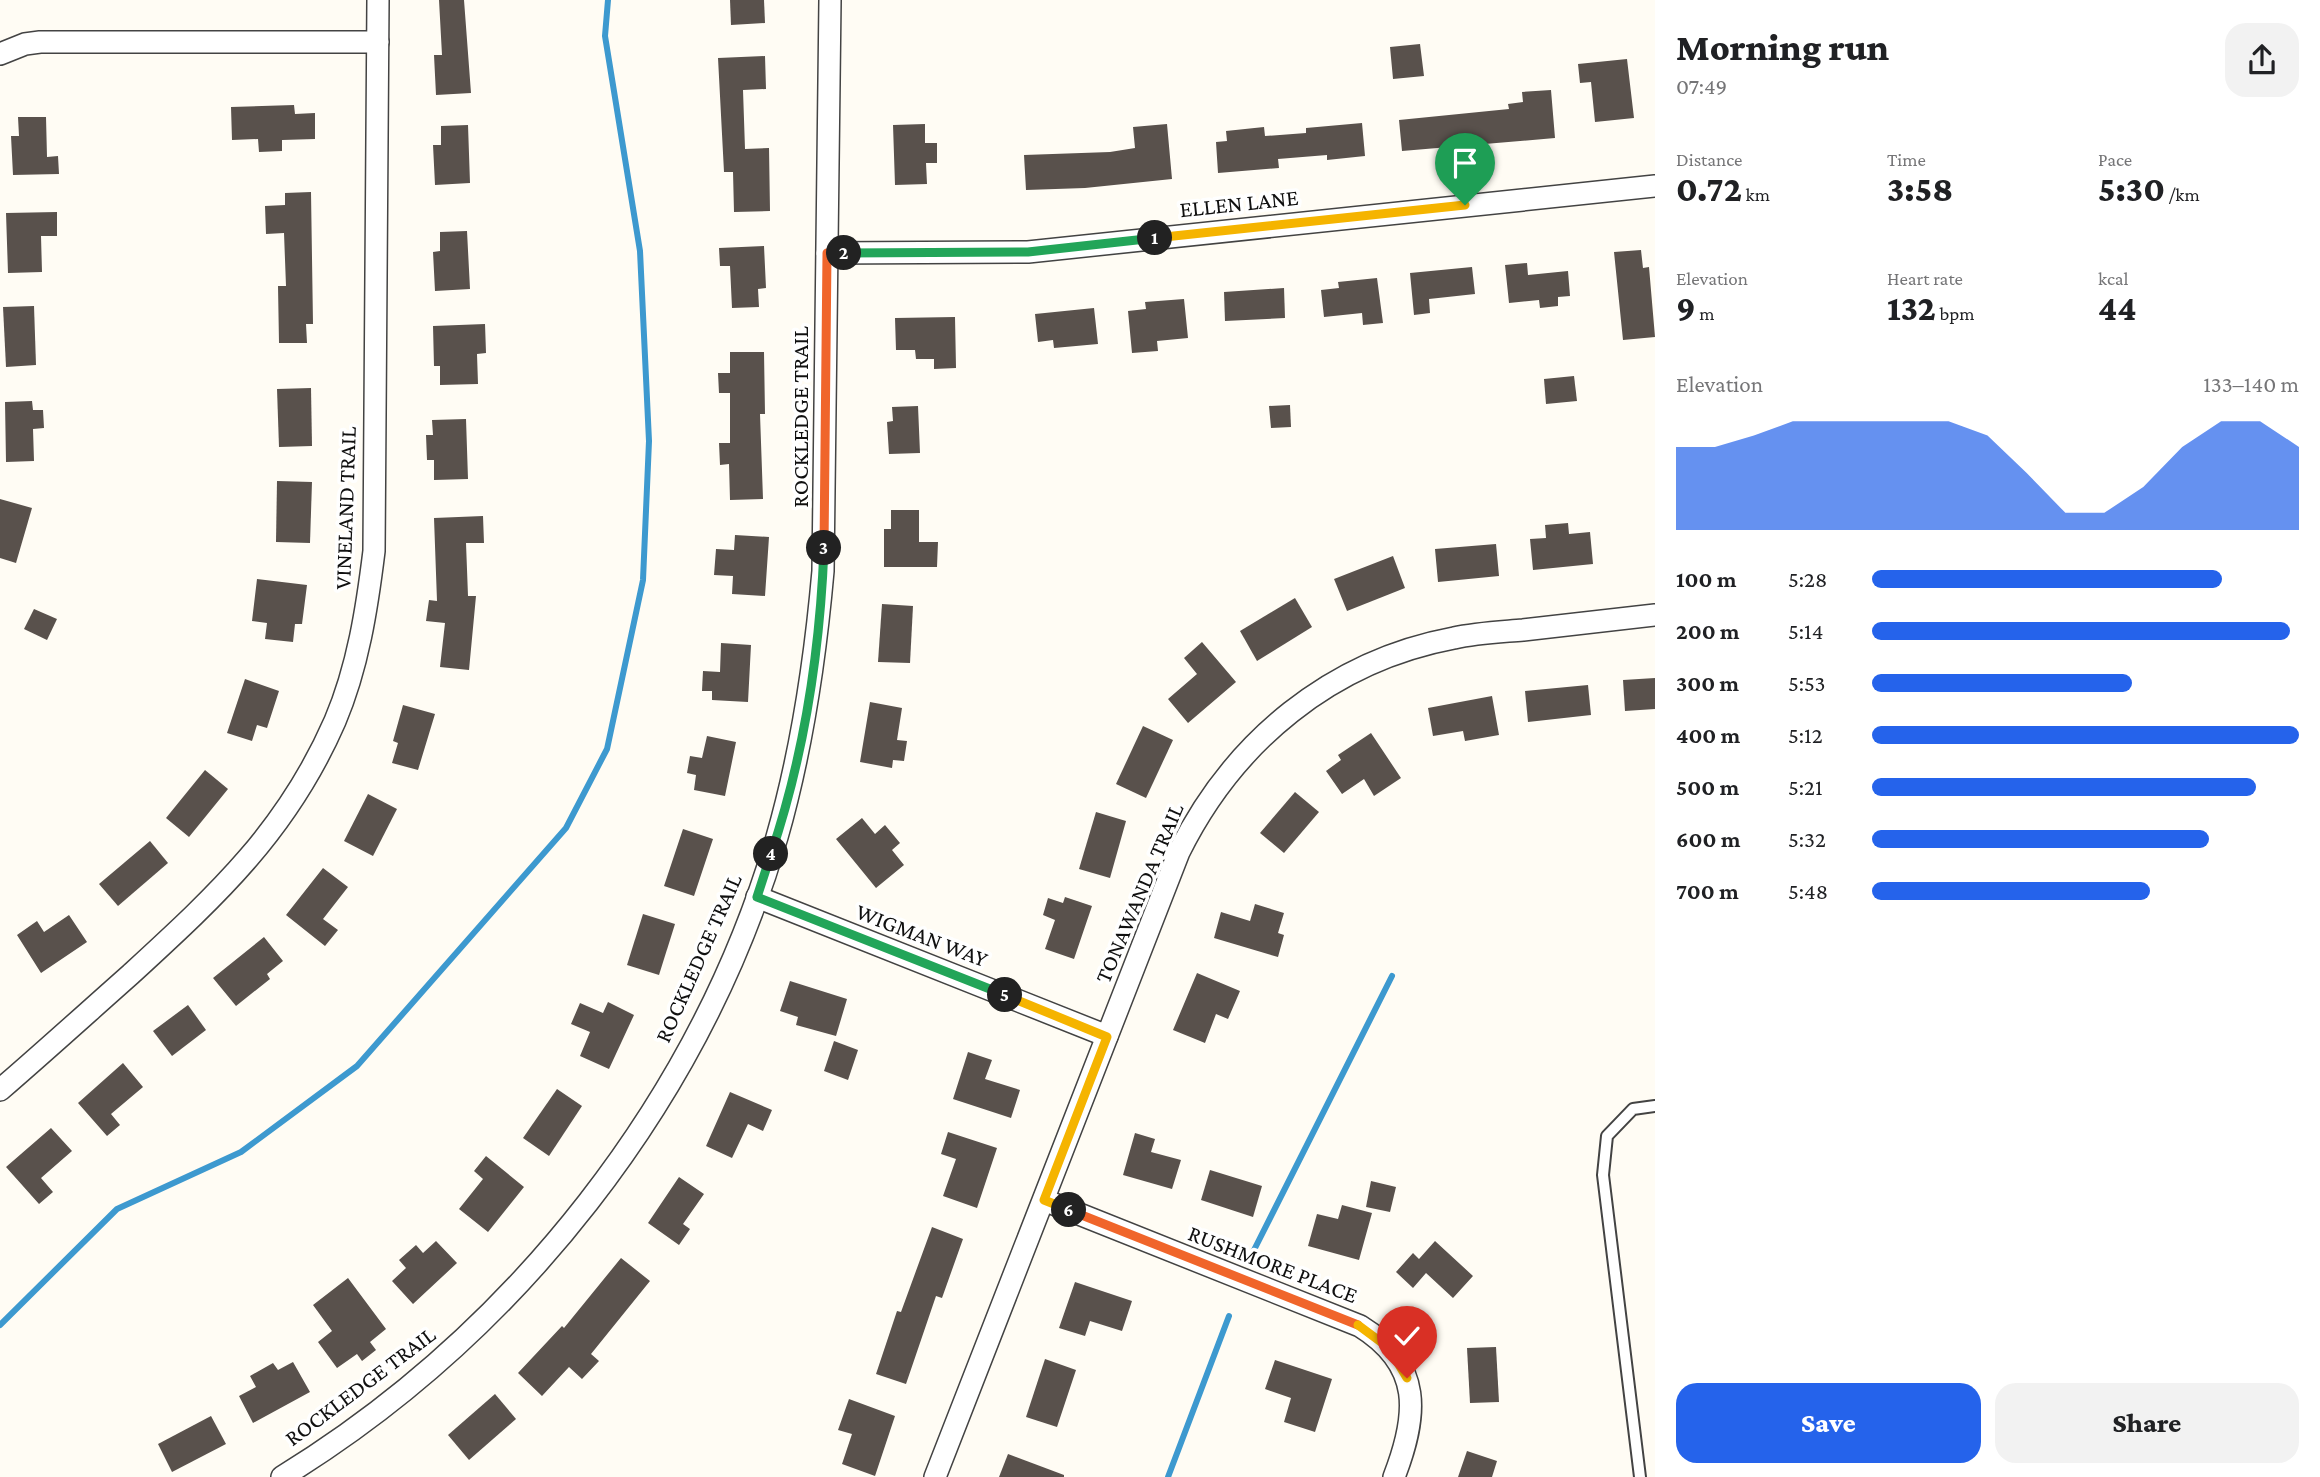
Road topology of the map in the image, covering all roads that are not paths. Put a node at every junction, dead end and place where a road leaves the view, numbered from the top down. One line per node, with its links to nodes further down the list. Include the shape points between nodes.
1 (379, 0): 3 (street, VINELAND TRAIL)
2 (830, 0): 6 (street, ROCKLEDGE TRAIL)
3 (378, 42): 4 (street, via 40,42); 10 (street, VINELAND TRAIL, via 374,551 356,658 336,718 295,799 265,841 204,907)
4 (0, 54)
5 (1655, 186): 6 (street, ELLEN LANE, via 1028,252)
6 (827, 253): 8 (street, ROCKLEDGE TRAIL, via 825,524 818,636 801,743)
7 (1655, 615): 9 (street, TONAWANDA TRAIL, via 1455,637 1410,649 1327,686 1284,717 1229,771 1194,822)
8 (757, 897): 9 (street, WIGMAN WAY); 13 (street, ROCKLEDGE TRAIL, via 691,1045 643,1125 576,1216 452,1350 329,1448)
9 (1107, 1037): 12 (street, TONAWANDA TRAIL)
10 (0, 1090)
11 (1655, 1106): 16 (lane, via 1633,1109 1607,1136 1602,1174)
12 (1044, 1200): 14 (street, TONAWANDA TRAIL); 15 (street, RUSHMORE PLACE, via 1375,1335 1399,1362 1411,1393 1408,1443)
13 (282, 1477)
14 (935, 1477)
15 (1394, 1477)
16 (1640, 1477)

